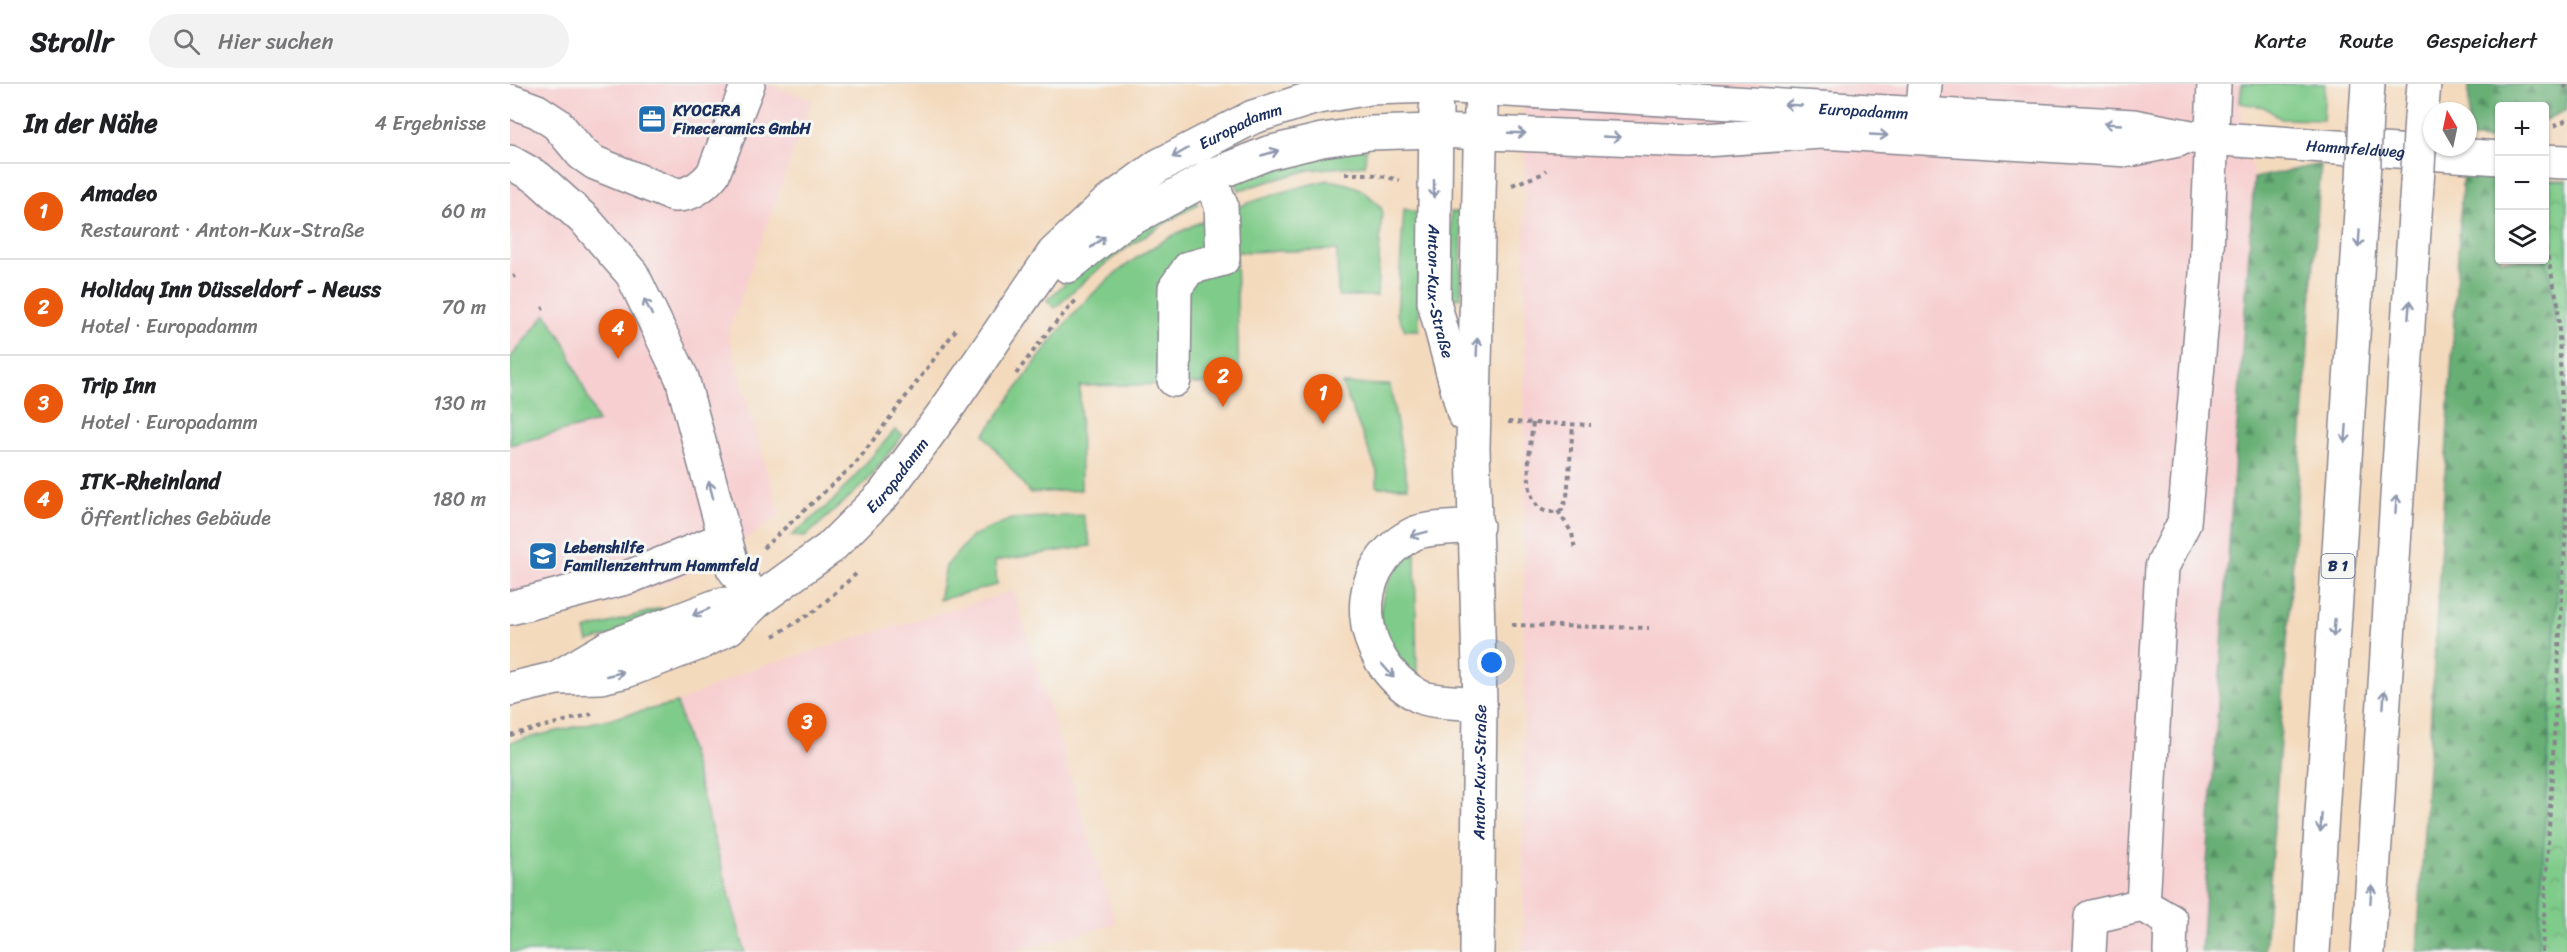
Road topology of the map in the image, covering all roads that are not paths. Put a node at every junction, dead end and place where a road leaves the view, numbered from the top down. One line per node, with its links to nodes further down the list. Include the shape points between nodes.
1 (748, 84): 7 (main road, via 713,174 705,184 683,196 606,169 582,154 557,124)
2 (2214, 84): 11 (main road)
3 (2424, 84): 31 (main road, one-way to 3, bridge)
4 (1437, 85): 5 (main road, Europadamm); 9 (main road, Anton-Kux-Straße); 17 (main road, Europadamm, one-way to 17, via 1369,88 1313,98 1252,117 1191,147 1106,204 1054,253)
5 (1481, 85): 8 (main road, Europadamm, one-way to 5); 10 (main road, Anton-Kux-Straße)
6 (2367, 99): 30 (main road, B 1, one-way to 30, bridge)
7 (510, 101)
8 (1923, 112): 10 (main road, Europadamm, one-way to 8, via 1690,141 1821,132); 11 (main road, Europadamm, via 2133,126)
9 (1435, 130): 10 (main road, Europadamm); 16 (main road, Europadamm, one-way to 9, via 1268,153 1322,140); 19 (main road, Anton-Kux-Straße, one-way to 19, via 1434,302)
10 (1481, 132): 19 (main road, Anton-Kux-Straße, one-way to 10)
11 (2202, 138): 12 (main road, Hammfeldweg); 26 (main road, via 2206,274 2184,523 2162,567)
12 (2495, 158)
13 (2549, 161): 15 (main road)
14 (510, 162): 21 (main road, one-way to 14, via 682,378 632,274 586,221 538,178)
15 (2567, 162)
16 (1209, 176): 17 (main road, Europadamm, one-way to 16, via 1118,226); 18 (main road, via 1221,206 1223,258 1189,268 1175,288)
17 (1006, 322): 22 (main road, Europadamm, via 884,494 830,548)
18 (1174, 380)
19 (1473, 434): 20 (main road, Anton-Kux-Straße)
20 (1477, 526): 25 (main road, Anton-Kux-Straße); 25 (main road, one-way to 25, via 1416,532 1400,542 1374,576 1366,618 1372,646 1399,684 1419,697)
21 (728, 553): 22 (main road); 23 (main road)
22 (757, 601): 24 (main road, Europadamm, via 729,628 626,671 601,677 557,678)
23 (510, 608)
24 (510, 688)
25 (1480, 704): 27 (main road, Anton-Kux-Straße)
26 (2143, 905): 28 (main road, via 2091,917); 29 (main road, via 2171,921)
27 (1477, 952)
28 (2089, 952)
29 (2169, 952)
30 (2313, 952)
31 (2368, 952)

